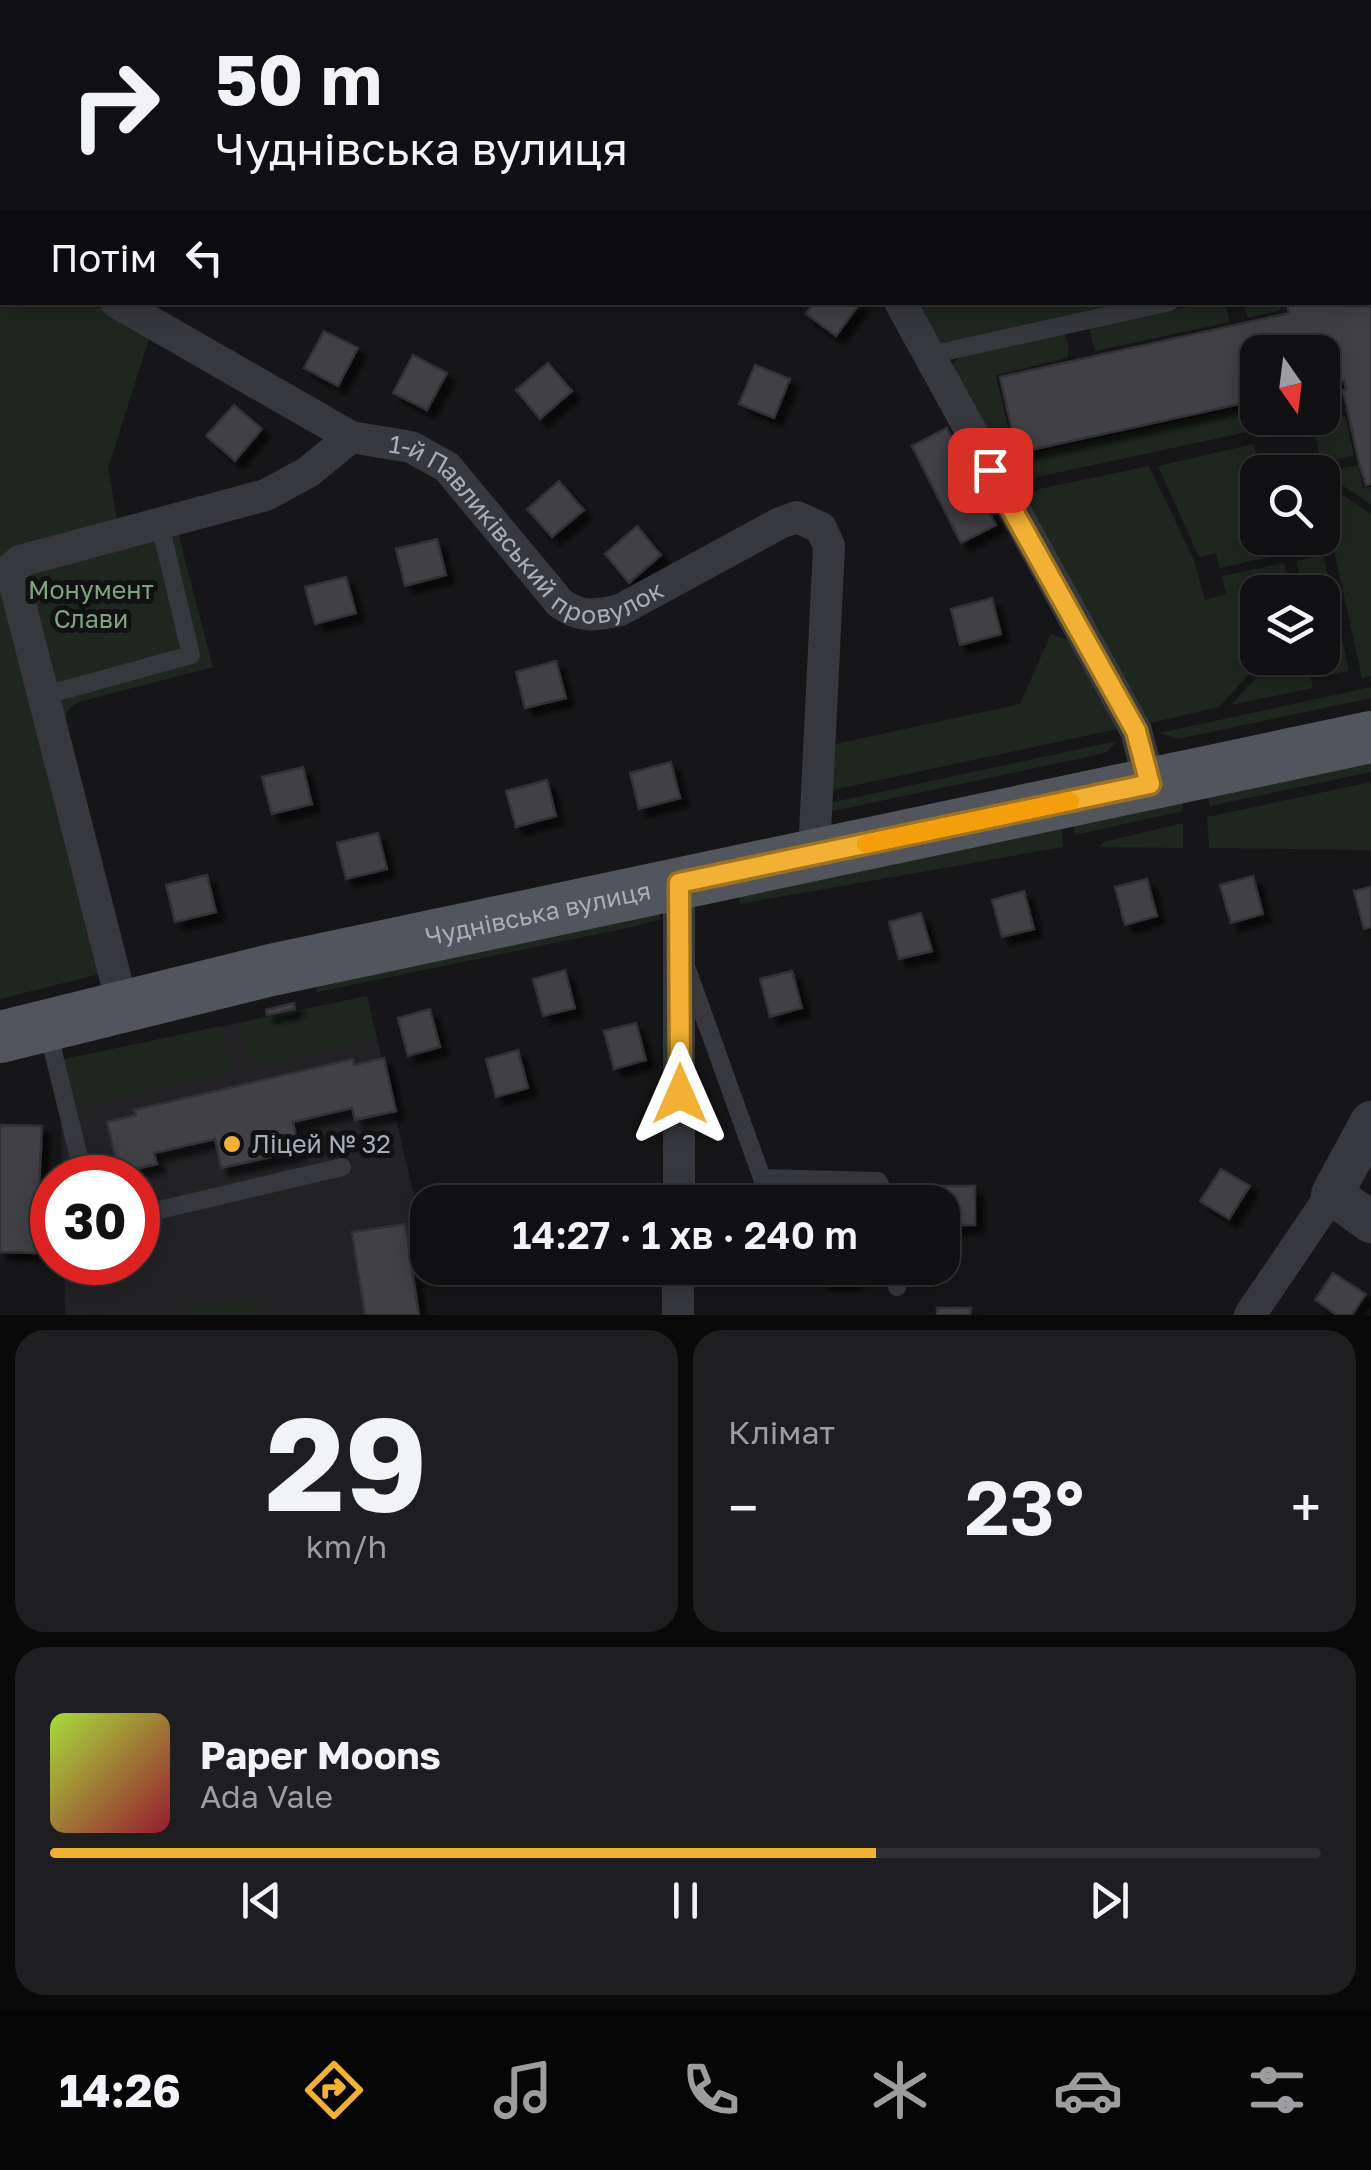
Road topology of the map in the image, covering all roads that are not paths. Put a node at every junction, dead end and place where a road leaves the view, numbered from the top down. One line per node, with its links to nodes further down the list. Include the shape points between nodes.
1 (121, 305): 5 (street, 1-й Павликівський провулок)
2 (902, 305): 4 (street)
3 (1156, 305): 4 (lane)
4 (930, 355): 10 (street, via 1136,731)
5 (351, 437): 6 (street, via 308,472 266,494); 11 (street, 1-й Павликівський провулок, via 411,448 446,468 573,613 620,610 780,522 796,518 821,528 829,546)
6 (160, 525): 7 (street, via 14,564); 7 (lane, via 191,655)
7 (42, 696): 14 (street)
8 (1371, 718): 10 (main road, Чуднівська вулиця)
9 (1371, 737): 10 (main road, Чуднівська вулиця)
10 (1148, 775): 11 (main road, Чуднівська вулиця); 12 (main road, Чуднівська вулиця)
11 (815, 834): 14 (main road, Чуднівська вулиця)
12 (679, 883): 13 (street); 15 (main road, Чуднівська вулиця)
13 (680, 950): 19 (street); 20 (lane, via 762,1178)
14 (118, 988): 15 (main road, Чуднівська вулиця)
15 (15, 1027): 17 (lane)
16 (1371, 1122): 21 (street)
17 (73, 1155)
18 (342, 1167): 22 (lane)
19 (678, 1185)
20 (880, 1185)
21 (1332, 1194): 23 (street); 26 (street)
22 (160, 1210)
23 (1371, 1222)
24 (678, 1285): 25 (street)
25 (678, 1315)
26 (1250, 1315)

